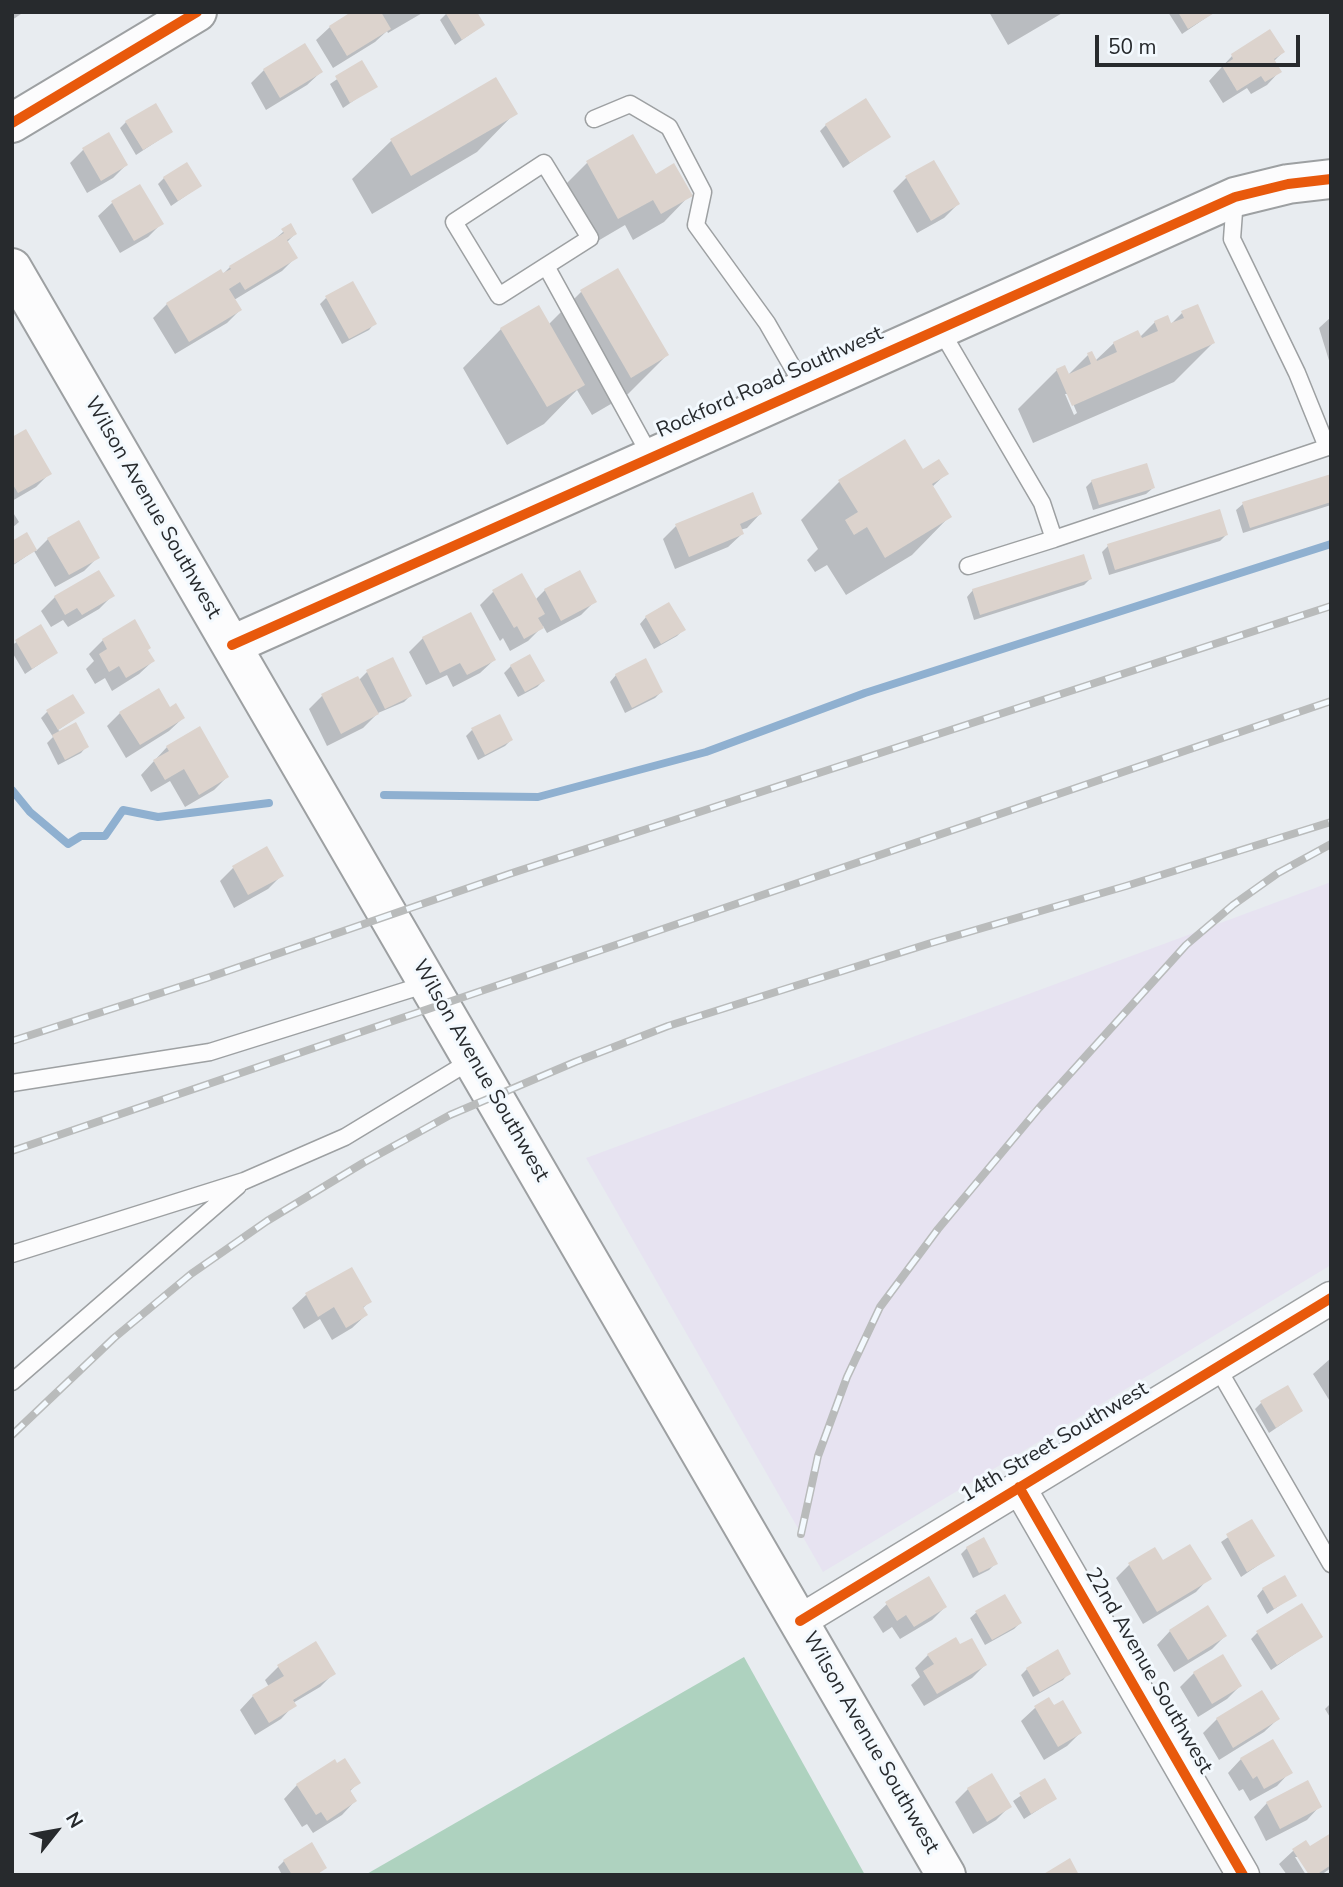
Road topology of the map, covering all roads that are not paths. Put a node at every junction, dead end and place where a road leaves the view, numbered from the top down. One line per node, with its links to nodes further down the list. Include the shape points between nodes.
1 (197, 12): 3 (main road)
2 (594, 119): 9 (lane, via 630,104 669,127 703,192 696,225 780,343)
3 (12, 123)
4 (1331, 179): 5 (main road, Rockford Road Southwest)
5 (1235, 197): 8 (main road, Rockford Road Southwest); 10 (lane, via 1231,239)
6 (545, 266): 6 (lane, via 590,237 544,163 454,222 499,296); 11 (lane)
7 (12, 268): 14 (main road, Wilson Avenue Southwest)
8 (940, 328): 9 (main road, Rockford Road Southwest); 12 (lane, via 1042,503)
9 (805, 389): 11 (main road, Rockford Road Southwest)
10 (1329, 447): 12 (lane)
11 (651, 457): 14 (main road, Rockford Road Southwest)
12 (1054, 539): 13 (lane)
13 (968, 566)
14 (232, 645): 15 (main road, Wilson Avenue Southwest)
15 (430, 983): 16 (main road, Wilson Avenue Southwest); 17 (lane, via 210,1052)
16 (474, 1059): 18 (lane, via 345,1137); 25 (main road, Wilson Avenue Southwest)
17 (12, 1083)
18 (244, 1181): 19 (lane); 22 (lane)
19 (12, 1254)
20 (1331, 1298): 21 (street, 14th Street Southwest)
21 (1217, 1367): 23 (street, 14th Street Southwest); 24 (lane)
22 (12, 1382)
23 (1019, 1488): 25 (street, 14th Street Southwest); 27 (street, 22nd Avenue Southwest)
24 (1331, 1564)
25 (800, 1621): 26 (main road, Wilson Avenue Southwest)
26 (946, 1875)
27 (1243, 1875)

